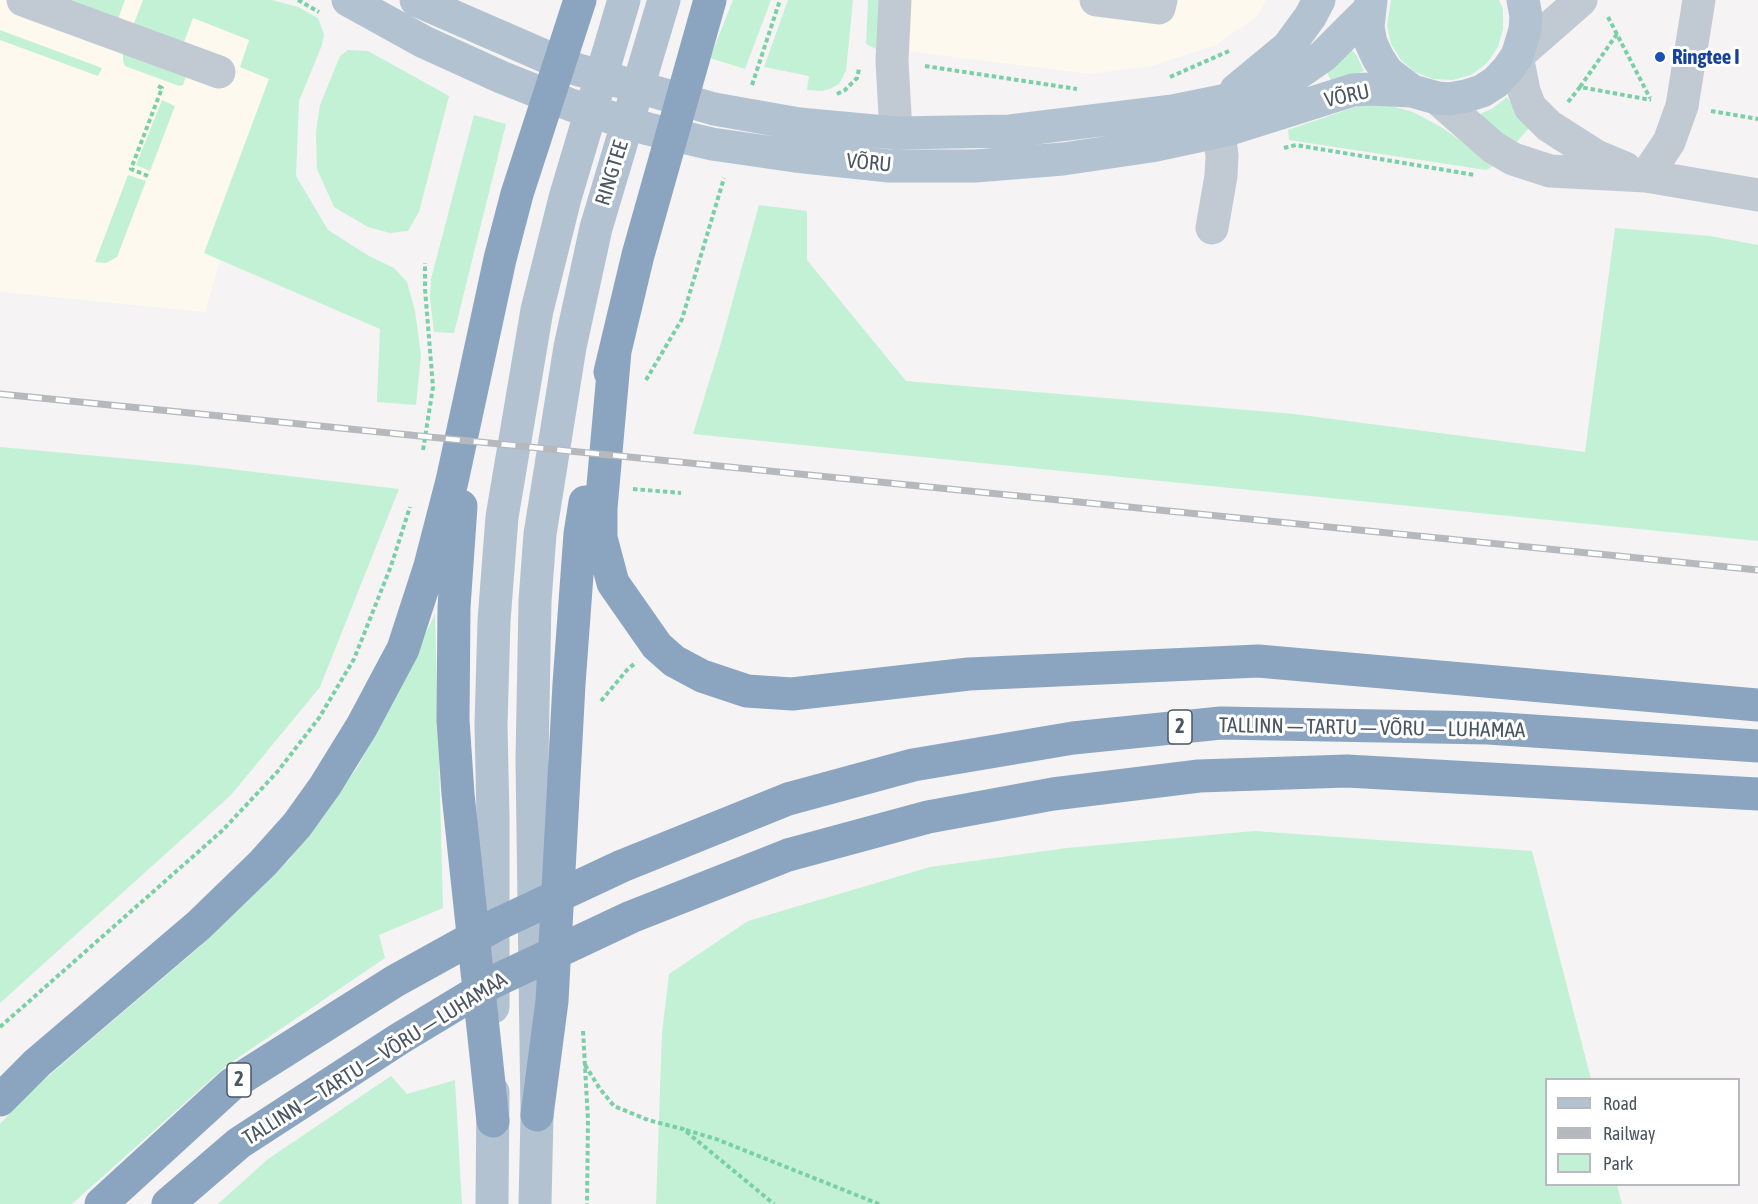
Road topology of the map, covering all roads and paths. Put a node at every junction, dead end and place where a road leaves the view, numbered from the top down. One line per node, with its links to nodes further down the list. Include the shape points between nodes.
1 (23, 0): 20 (street)
2 (348, 0): 28 (main road, VÕRU, via 424,42 593,112 712,144 795,156 889,166 975,166 1064,159 1151,146)
3 (624, 0): 48 (main road, RINGTEE, via 565,198 537,309 502,517 491,725)
4 (664, 0): 47 (main road, RINGTEE, via 596,228 570,347 540,534 532,760)
5 (895, 0): 19 (street)
6 (1096, 0): 7 (street, via 1160,8)
7 (1161, 0)
8 (1319, 0): 28 (main road, via 1288,47)
9 (1523, 0): 18 (main road, via 1525,30)
10 (1699, 0): 31 (street, via 1682,106 1669,142)
11 (578, 4): 35 (highway, via 517,194)
12 (427, 5): 29 (main road, VÕRU, via 572,68 714,109 799,124)
13 (1370, 5): 25 (main road, via 1368,27 1378,58 1399,83); 28 (main road, VÕRU, via 1323,56 1287,81)
14 (1594, 7): 16 (path); 18 (street)
15 (709, 9): 36 (highway, via 638,255)
16 (1617, 34): 23 (path); 27 (path)
17 (1238, 46): 21 (path)
18 (1517, 56): 25 (main road, VÕRU, via 1496,82 1482,91 1449,99); 31 (street, via 1530,107 1549,126 1596,156)
19 (892, 61): 24 (path); 26 (path, via 864,51 857,78); 29 (street)
20 (219, 72)
21 (1161, 81)
22 (152, 84): 30 (path, via 162,88 131,169)
23 (1580, 87)
24 (1089, 91)
25 (1424, 95): 28 (main road, VÕRU, via 1353,90); 31 (street, via 1513,159 1550,171)
26 (829, 99)
27 (1651, 100)
28 (1221, 116): 29 (main road, VÕRU, via 1173,111 1010,131); 33 (street, via 1221,176)
29 (896, 133)
30 (148, 176)
31 (1646, 176): 32 (street)
32 (1758, 195)
33 (1212, 228)
34 (425, 263): 37 (path, via 433,387)
35 (482, 338): 46 (highway, via 452,481 403,649 325,786 263,863 199,926 37,1063); 48 (highway, via 460,512 453,607 453,720)
36 (615, 351): 41 (highway, via 601,508 601,538 613,583 657,646 675,662 747,691 792,694 969,674 1258,661); 47 (highway, via 595,437 580,534 552,1001)
37 (423, 451)
38 (623, 488): 39 (path)
39 (681, 493)
40 (410, 504): 44 (path, via 391,566 354,659 319,718 278,771 223,830)
41 (1758, 705)
42 (1758, 746): 50 (highway, TALLINN — TARTU — VÕRU — LUHAMAA / 2, via 1488,728 1221,723 1084,737 913,765 788,799 622,867 498,924 395,981 232,1084)
43 (1758, 794): 51 (highway, TALLINN — TARTU — VÕRU — LUHAMAA, via 1347,771 1200,776 1053,794 928,817 788,855 631,917 495,981 238,1143)
44 (0, 1027)
45 (585, 1064): 49 (path, via 614,1106)
46 (0, 1100)
47 (537, 1115): 53 (main road, RINGTEE)
48 (493, 1121): 52 (main road, RINGTEE)
49 (683, 1129): 54 (path); 55 (path)
50 (101, 1204)
51 (168, 1204)
52 (492, 1204)
53 (535, 1204)
54 (774, 1204)
55 (879, 1204)

